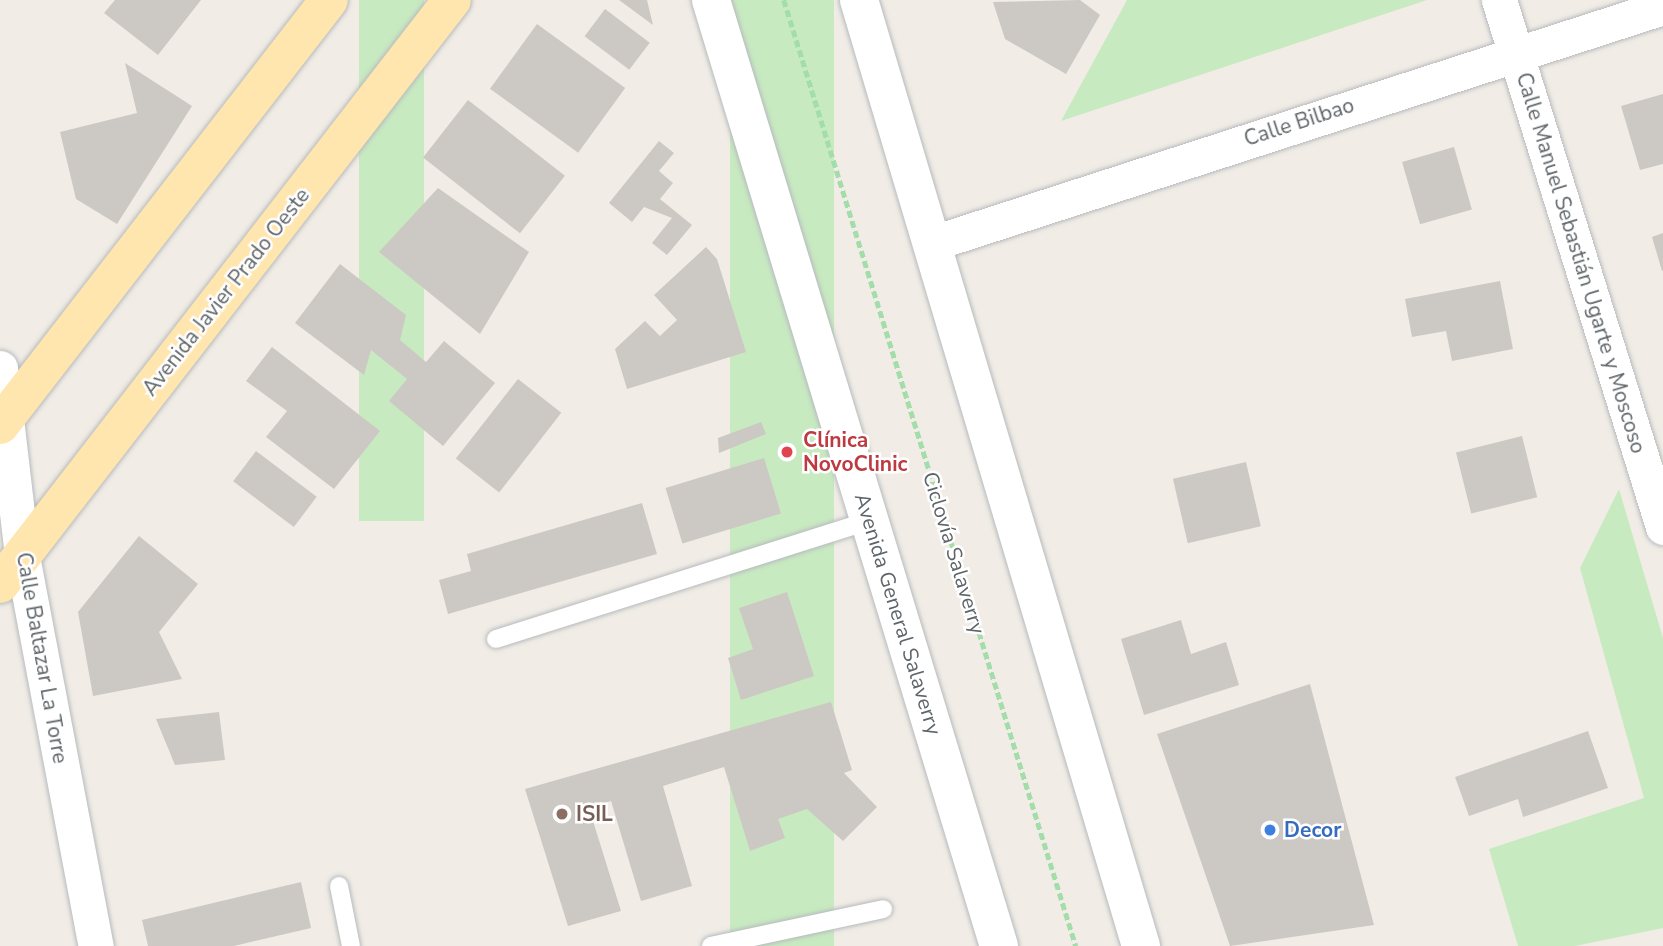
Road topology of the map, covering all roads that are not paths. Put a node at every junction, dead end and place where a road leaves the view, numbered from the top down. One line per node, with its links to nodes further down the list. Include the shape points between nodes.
1 (329, 0): 10 (main road)
2 (452, 0): 13 (main road, Avenida Javier Prado Oeste)
3 (711, 0): 11 (main road, Avenida General Salaverry)
4 (859, 0): 8 (main road)
5 (1499, 0): 7 (street, Calle Manuel Sebastián Ugarte y Moscoso)
6 (1663, 7): 7 (street, Calle Bilbao)
7 (1515, 52): 8 (street, Calle Bilbao); 12 (street, Calle Manuel Sebastián Ugarte y Moscoso)
8 (936, 242): 21 (main road)
9 (0, 368): 10 (street, Calle Baltazar La Torre)
10 (3, 415): 13 (street, Calle Baltazar La Torre)
11 (869, 521): 14 (lane); 20 (main road, Avenida General Salaverry)
12 (1663, 527)
13 (11, 570): 17 (street, Calle Baltazar La Torre)
14 (496, 639)
15 (339, 886): 18 (lane)
16 (883, 909): 19 (lane)
17 (96, 946)
18 (351, 946)
19 (710, 946)
20 (999, 946)
21 (1141, 946)

